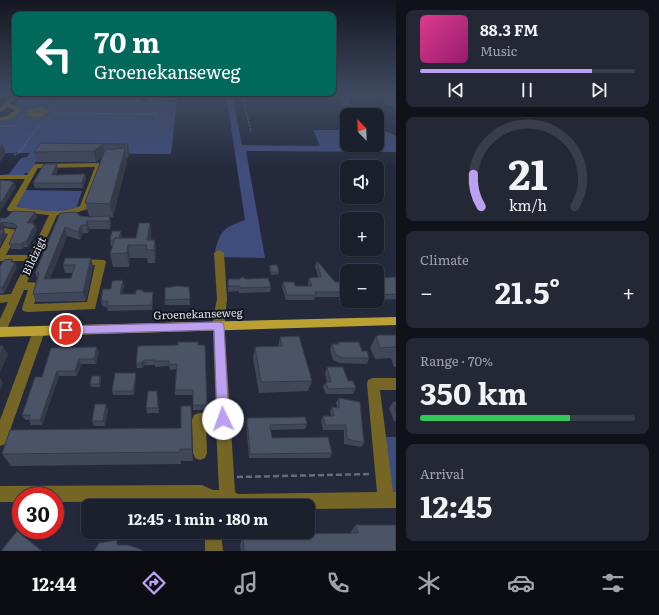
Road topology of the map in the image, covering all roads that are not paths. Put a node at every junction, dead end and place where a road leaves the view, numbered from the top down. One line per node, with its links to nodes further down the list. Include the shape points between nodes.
1 (105, 158): 2 (street)
2 (99, 165): 4 (street, via 36,166); 5 (street, via 81,213)
3 (0, 177): 4 (street)
4 (30, 177): 5 (street, via 11,212)
5 (54, 213): 9 (street, Bildzigt)
6 (5, 231): 8 (street, via 14,232)
7 (219, 253): 15 (street, via 222,298)
8 (0, 258): 9 (street)
9 (32, 258): 11 (street, Bildzigt)
10 (80, 262): 11 (street, via 101,262 91,306 27,308 35,286)
11 (20, 286): 12 (street, Bildzigt)
12 (14, 298): 13 (street); 16 (street, Bildzigt)
13 (0, 299)
14 (396, 321): 15 (main road, Groenekanseweg)
15 (219, 326): 17 (main road, Groenekanseweg); 19 (street)
16 (0, 331): 17 (main road, Groenekanseweg)
17 (39, 331): 20 (street)
18 (396, 384): 25 (street, via 374,384 383,474)
19 (223, 419): 21 (street, via 200,420); 24 (street, via 226,477)
20 (0, 439)
21 (200, 453)
22 (0, 494): 23 (street, via 202,492)
23 (215, 499)
24 (217, 499)
25 (391, 500): 26 (street)
26 (315, 501)
27 (213, 539): 28 (street)
28 (214, 551)

